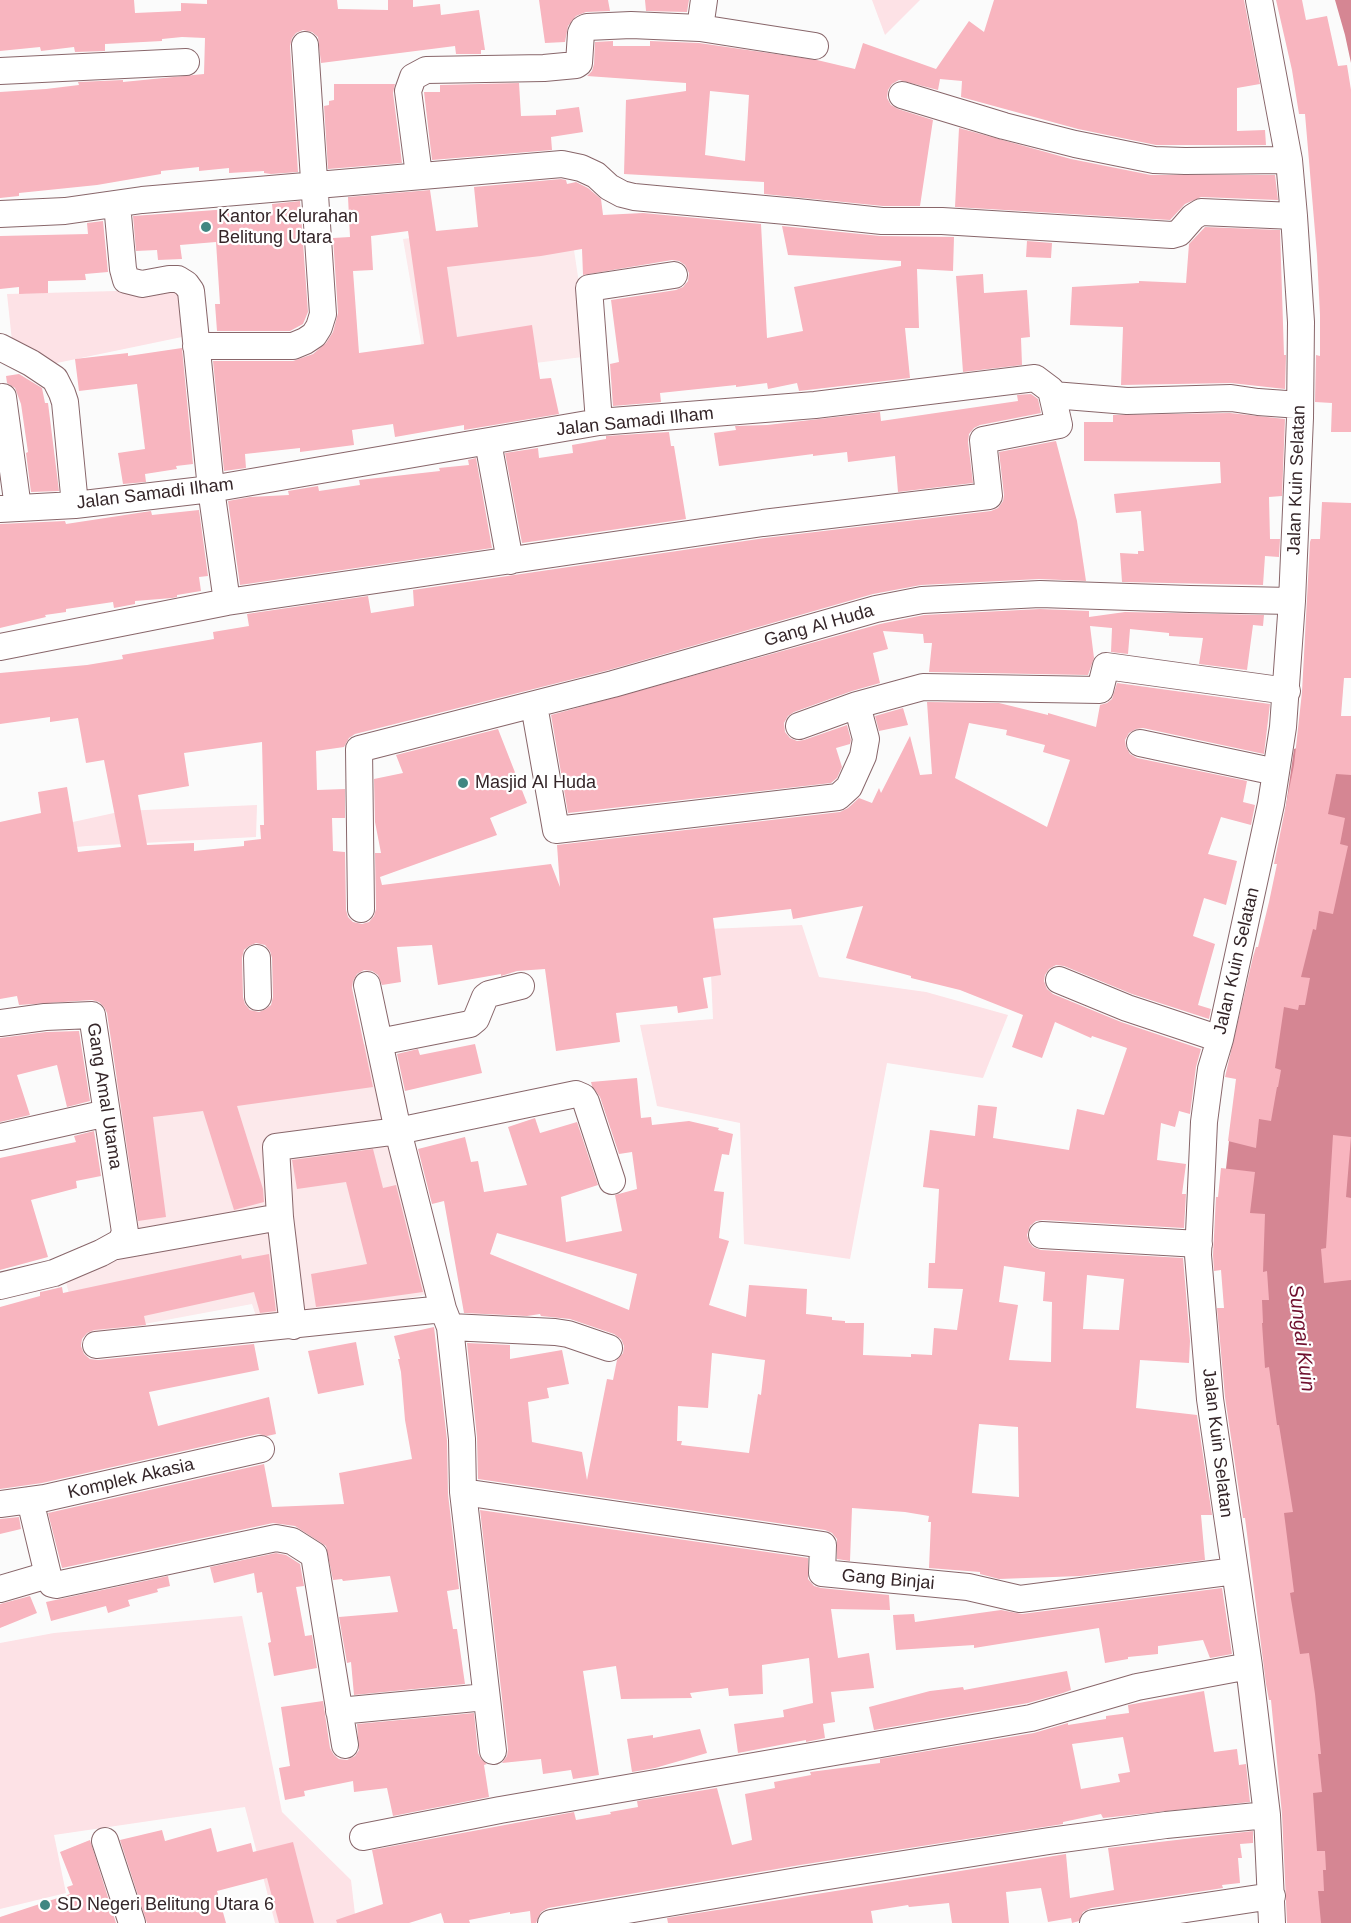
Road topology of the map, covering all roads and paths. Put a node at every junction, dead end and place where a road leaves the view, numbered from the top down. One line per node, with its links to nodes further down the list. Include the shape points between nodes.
1 (704, 0): 3 (street)
2 (1258, 0): 9 (street, Jalan Kuin Selatan)
3 (700, 28): 5 (street); 10 (street, via 587,27 581,33 576,65 426,70 413,77 408,91)
4 (305, 45): 11 (street)
5 (815, 46)
6 (186, 62): 7 (street)
7 (0, 71)
8 (902, 95): 9 (street, via 1075,144 1154,160)
9 (1289, 160): 14 (street, Jalan Kuin Selatan)
10 (419, 175): 11 (street); 14 (street, via 562,164 596,175 609,187 634,197 882,221 1172,235 1202,212)
11 (313, 185): 12 (street); 16 (street, via 324,314 314,335 293,346)
12 (117, 204): 13 (street, via 65,212); 16 (street, via 126,280 142,284 178,279 186,284 191,291)
13 (0, 214)
14 (1294, 216): 20 (street, Jalan Kuin Selatan, via 1301,322)
15 (674, 275): 21 (street, via 588,288)
16 (196, 346): 23 (street)
17 (0, 347): 24 (street, via 54,380 62,393)
18 (1053, 395): 20 (street, via 1127,401 1231,398); 21 (street, Jalan Samadi Ilham, via 1035,378 815,405); 26 (street, via 1059,425 982,440 989,496 763,523)
19 (3, 397): 25 (street)
20 (1300, 405): 27 (street, Jalan Kuin Selatan)
21 (599, 422): 22 (street, Jalan Samadi Ilham)
22 (488, 442): 23 (street, Jalan Samadi Ilham); 26 (street)
23 (211, 489): 24 (street, Jalan Samadi Ilham); 28 (street)
24 (75, 505): 25 (street, Jalan Samadi Ilham)
25 (9, 509)
26 (510, 561): 28 (street)
27 (1292, 601): 30 (street, Jalan Kuin Selatan); 31 (street, Gang Al Huda, via 1040,594 922,600 876,609)
28 (227, 602): 29 (street)
29 (0, 647)
30 (1287, 691): 32 (street, via 1106,666 1100,690 923,687); 35 (street, Jalan Kuin Selatan)
31 (534, 705): 32 (street, via 556,830 838,798 849,787 863,756 866,739); 36 (street, Gang Al Huda, via 359,749)
32 (857, 705): 33 (street)
33 (799, 726)
34 (1140, 743): 35 (street)
35 (1276, 772): 43 (street, Jalan Kuin Selatan)
36 (361, 909)
37 (257, 958): 41 (street)
38 (1059, 980): 43 (street)
39 (367, 985): 44 (street)
40 (521, 986): 44 (street, via 489,994 470,1024)
41 (258, 997)
42 (0, 1023): 45 (street, Gang Amal Utama, via 92,1015)
43 (1220, 1039): 52 (street, Jalan Kuin Selatan, via 1211,1069 1204,1122)
44 (379, 1042): 46 (street)
45 (107, 1113): 47 (street); 51 (street, Gang Amal Utama)
46 (398, 1131): 48 (street, via 580,1095 586,1102); 49 (street, via 276,1147); 54 (street)
47 (0, 1137)
48 (612, 1181)
49 (280, 1217): 51 (street); 55 (street)
50 (1042, 1235): 52 (street)
51 (121, 1239): 53 (street, via 54,1273)
52 (1199, 1244): 62 (street, Jalan Kuin Selatan, via 1210,1399)
53 (0, 1286)
54 (447, 1318): 55 (street); 57 (street, via 568,1334); 59 (street, via 462,1439)
55 (293, 1326): 56 (street)
56 (96, 1345)
57 (609, 1348)
58 (261, 1449): 60 (street, Komplek Akasia)
59 (463, 1492): 62 (street, Gang Binjai, via 823,1545 822,1574 968,1587 1020,1599); 66 (street)
60 (30, 1500): 61 (street, Komplek Akasia); 63 (street)
61 (0, 1504)
62 (1235, 1571): 65 (street, Jalan Kuin Selatan)
63 (48, 1575): 64 (street); 67 (street, via 52,1584 60,1585 276,1538 292,1541 314,1555)
64 (0, 1589)
65 (1249, 1666): 70 (street, Jalan Kuin Selatan); 71 (street, via 1113,1693 1031,1718 500,1809)
66 (486, 1697): 67 (street); 69 (street)
67 (339, 1711): 68 (street)
68 (345, 1745)
69 (493, 1751)
70 (1267, 1815): 73 (street, Jalan Kuin Selatan); 75 (street, via 1049,1841)
71 (363, 1837)
72 (105, 1841): 74 (street)
73 (1272, 1896): 76 (street); 77 (street, Jalan Kuin Selatan)
74 (132, 1923)
75 (551, 1923)
76 (1093, 1923)
77 (1272, 1923)

